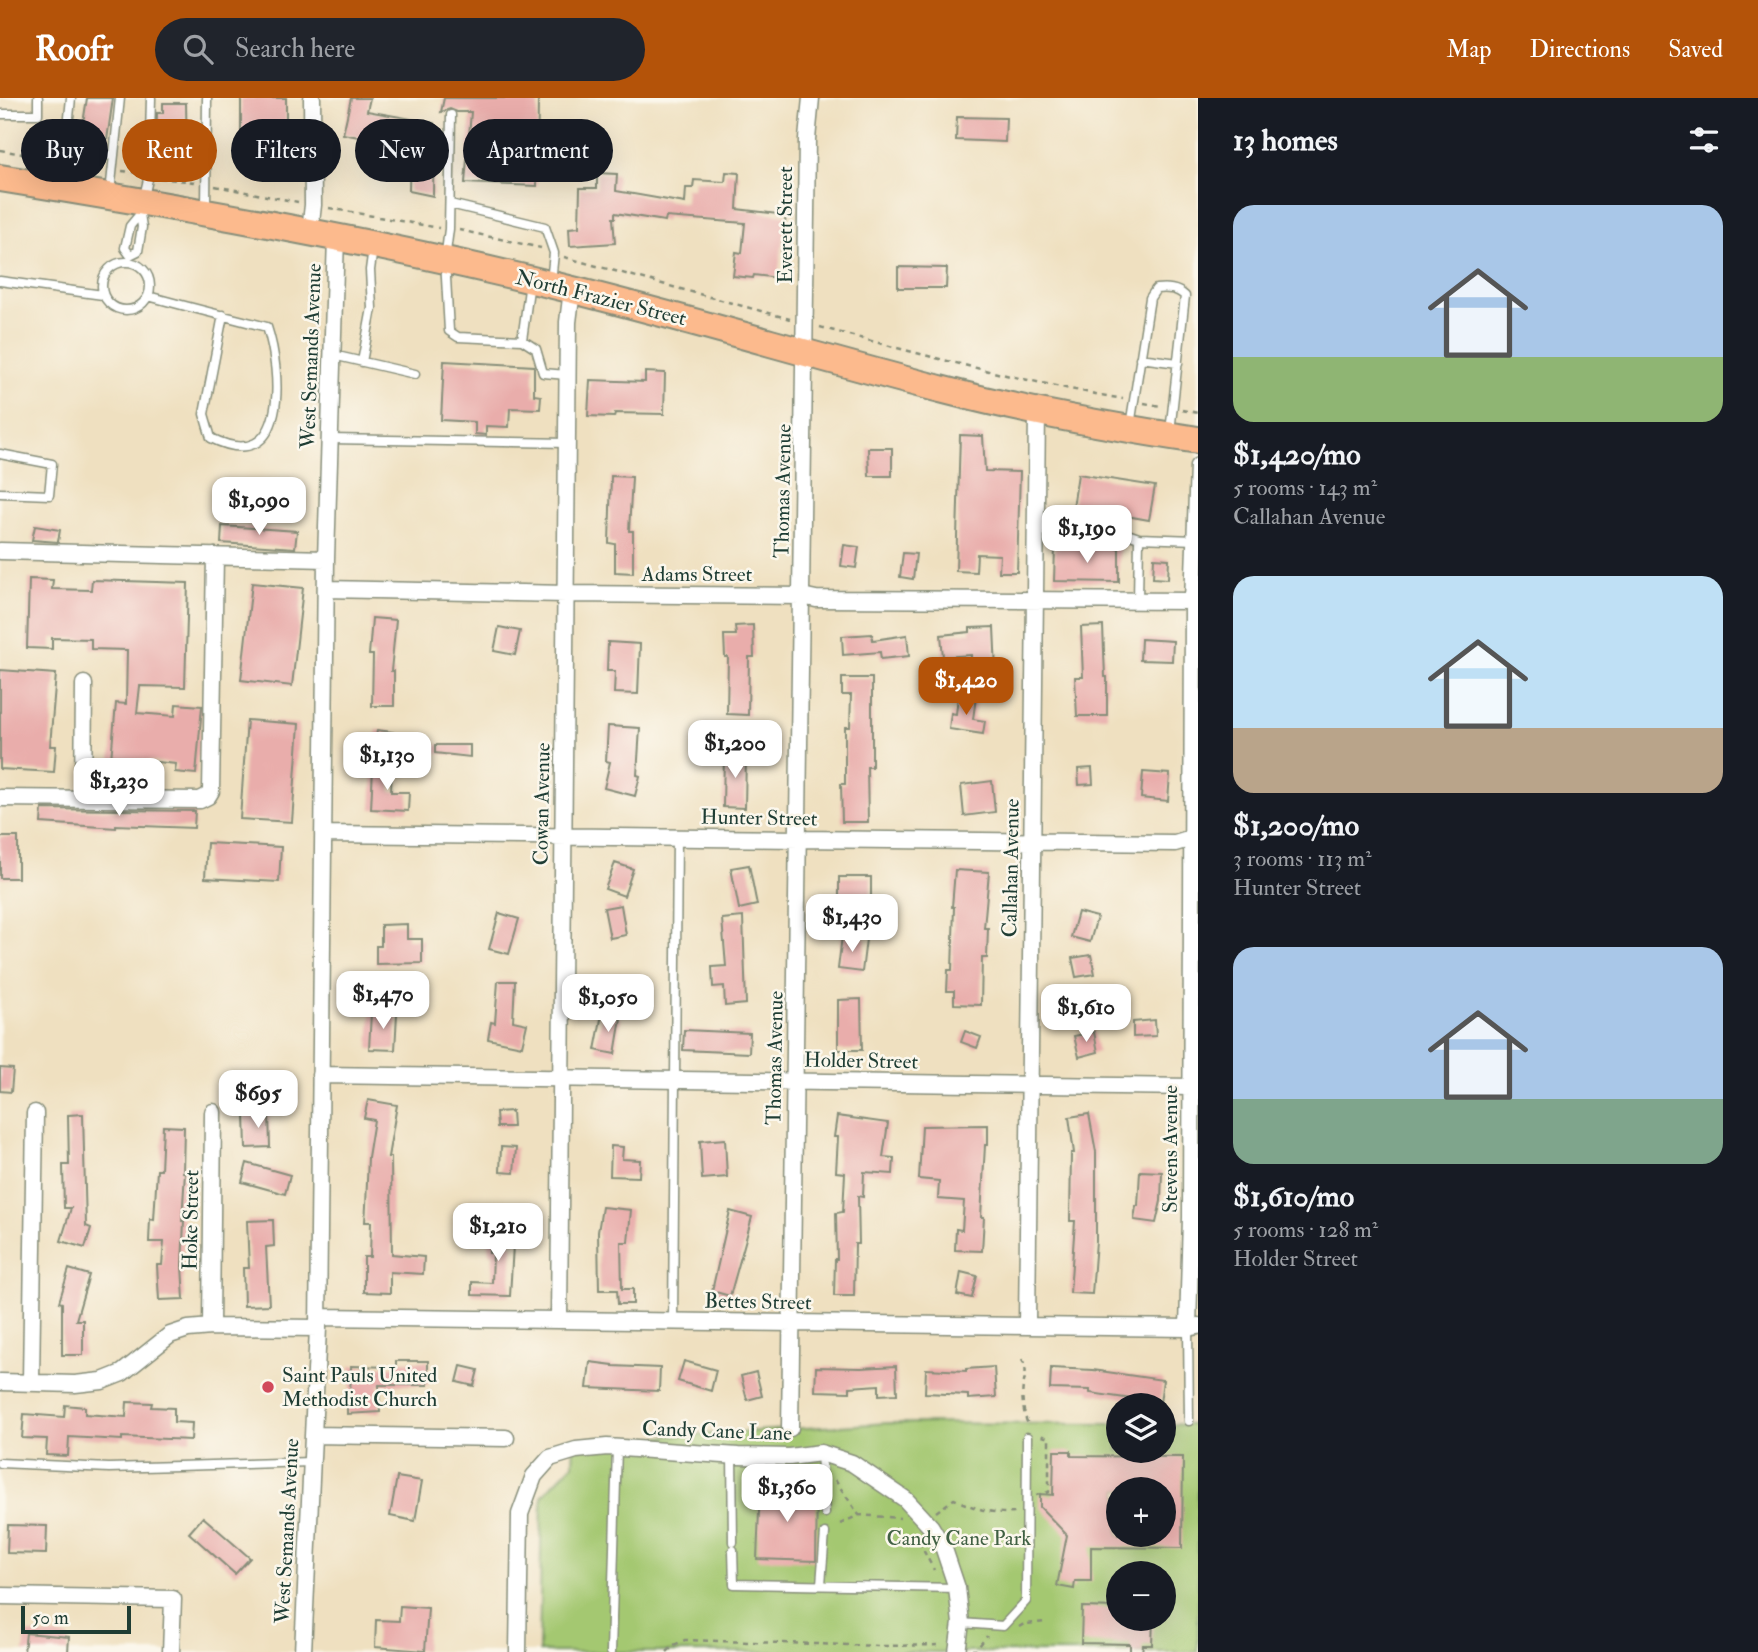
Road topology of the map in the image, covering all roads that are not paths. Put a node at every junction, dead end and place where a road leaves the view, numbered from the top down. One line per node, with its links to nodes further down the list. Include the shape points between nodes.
1 (38, 98): 8 (lane, via 38,114)
2 (71, 98): 10 (lane)
3 (120, 98): 12 (lane)
4 (151, 98): 18 (lane, via 149,175)
5 (207, 98): 19 (lane)
6 (312, 98): 20 (street)
7 (811, 98): 31 (street, Everett Street)
8 (0, 114)
9 (451, 115): 17 (lane)
10 (69, 119)
11 (108, 155): 12 (lane)
12 (113, 156): 16 (lane)
13 (0, 178): 15 (main road, North Frazier Street)
14 (63, 182): 15 (lane)
15 (62, 188): 16 (main road, North Frazier Street)
16 (110, 196): 18 (main road, North Frazier Street)
17 (450, 204): 24 (lane); 26 (lane, via 545,227 554,253)
18 (141, 208): 19 (main road, North Frazier Street); 23 (lane, via 130,226 125,248)
19 (206, 211): 20 (main road, North Frazier Street)
20 (310, 231): 21 (main road, North Frazier Street)
21 (336, 237): 22 (main road, North Frazier Street); 32 (street, West Semands Avenue)
22 (374, 245): 24 (main road, North Frazier Street); 34 (lane, via 372,309)
23 (129, 258): 27 (lane, via 107,271); 28 (lane, via 147,274)
24 (445, 260): 26 (main road, North Frazier Street); 30 (lane, via 449,331 458,337)
25 (0, 281): 27 (lane)
26 (551, 284): 30 (lane); 31 (main road, North Frazier Street); 37 (street, Cowan Avenue, via 568,321)
27 (103, 295): 28 (lane, via 122,310 137,307)
28 (148, 296): 29 (lane)
29 (223, 315): 29 (lane, via 268,327 274,347 276,414 264,438 247,447 227,446 211,438 204,414)
30 (522, 340): 37 (lane, via 536,349 543,373)
31 (806, 352): 38 (main road, North Frazier Street); 55 (street, Thomas Avenue)
32 (332, 355): 34 (lane); 41 (street, West Semands Avenue)
33 (1140, 358): 35 (lane); 35 (lane, via 1150,298 1156,289 1169,288 1185,296); 39 (lane)
34 (362, 362): 36 (lane)
35 (1178, 363): 40 (lane)
36 (415, 374)
37 (568, 375): 43 (street, Cowan Avenue)
38 (1037, 411): 39 (main road, North Frazier Street); 47 (street, Callahan Avenue)
39 (1130, 429): 40 (main road, North Frazier Street)
40 (1170, 436): 42 (main road, North Frazier Street)
41 (330, 439): 43 (lane); 52 (street, West Semands Avenue)
42 (1198, 440)
43 (567, 443): 54 (street, Cowan Avenue)
44 (0, 454): 46 (lane, via 52,464 49,495)
45 (1198, 466): 49 (street, Stevens Avenue)
46 (0, 494)
47 (1036, 528): 48 (lane, via 1107,527); 56 (street, Callahan Avenue)
48 (1139, 538): 49 (lane); 57 (lane)
49 (1195, 540): 58 (street, Stevens Avenue)
50 (0, 551): 51 (street)
51 (215, 556): 52 (street); 63 (street, via 211,791 200,800)
52 (326, 559): 53 (street, West Semands Avenue)
53 (326, 589): 54 (street, Adams Street); 64 (street, West Semands Avenue)
54 (566, 594): 55 (street, Adams Street); 65 (street, Cowan Avenue)
55 (802, 596): 56 (street, Adams Street); 68 (street, Thomas Avenue)
56 (1036, 600): 57 (street, Adams Street); 69 (street, Callahan Avenue)
57 (1138, 601): 58 (street, Adams Street)
58 (1196, 601): 59 (street, Stevens Avenue)
59 (1196, 645): 61 (street, Stevens Avenue)
60 (84, 684): 63 (street)
61 (1196, 713): 66 (street, Stevens Avenue)
62 (0, 798): 63 (street)
63 (83, 799)
64 (323, 834): 65 (street, Hunter Street); 70 (street, West Semands Avenue)
65 (562, 835): 67 (street, Hunter Street); 71 (street, Cowan Avenue)
66 (1196, 837): 69 (street, Hunter Street, via 1175,844); 75 (street, Stevens Avenue)
67 (677, 838): 68 (street, Hunter Street); 72 (lane)
68 (799, 840): 69 (street, Hunter Street); 73 (street, Thomas Avenue)
69 (1031, 842): 74 (street, Callahan Avenue)
70 (320, 1075): 71 (street, Holder Street); 80 (street, West Semands Avenue)
71 (559, 1077): 72 (street, Holder Street); 78 (street, Cowan Avenue)
72 (674, 1079): 73 (street, Holder Street); 79 (lane)
73 (796, 1081): 74 (street, Holder Street); 81 (street, Thomas Avenue)
74 (1030, 1085): 75 (street, Holder Street); 82 (street, Callahan Avenue)
75 (1191, 1087): 84 (street, Stevens Avenue)
76 (213, 1112): 83 (street, Hoke Street)
77 (35, 1113): 85 (street)
78 (559, 1320): 79 (street, Bettes Street); 80 (street, Bettes Street)
79 (673, 1322): 81 (street, Bettes Street)
80 (318, 1323): 83 (street, Bettes Street); 89 (street, West Semands Avenue)
81 (792, 1323): 82 (street, Bettes Street); 88 (street, Thomas Avenue)
82 (1027, 1325): 84 (street, Bettes Street)
83 (211, 1327): 85 (street, Bettes Street, via 170,1335 122,1373 102,1381)
84 (1193, 1327): 87 (lane)
85 (31, 1381): 86 (street, Bettes Street)
86 (0, 1382)
87 (1189, 1421)
88 (790, 1429)
89 (313, 1435): 91 (street); 96 (street, West Semands Avenue)
90 (1027, 1437): 102 (lane, via 1026,1601 1003,1626)
91 (506, 1438)
92 (617, 1447): 94 (street, Candy Cane Lane); 106 (street, Candy Cane Lane, via 576,1450 550,1458 534,1476 520,1514); 107 (lane)
93 (821, 1453): 94 (street, Candy Cane Lane); 97 (lane); 100 (street, Candy Cane Lane, via 852,1463 905,1499 918,1525 944,1549 956,1579)
94 (732, 1455): 99 (lane, via 734,1584)
95 (0, 1462): 96 (lane, via 109,1468)
96 (311, 1462): 105 (street, West Semands Avenue)
97 (825, 1513)
98 (824, 1533): 99 (lane)
99 (821, 1584): 100 (lane)
100 (950, 1588): 102 (street, Candy Cane Lane)
101 (0, 1596): 104 (street, via 173,1599)
102 (961, 1623): 103 (street, Candy Cane Lane)
103 (957, 1650)
104 (171, 1652)
105 (303, 1652)
106 (518, 1652)
107 (611, 1652)

